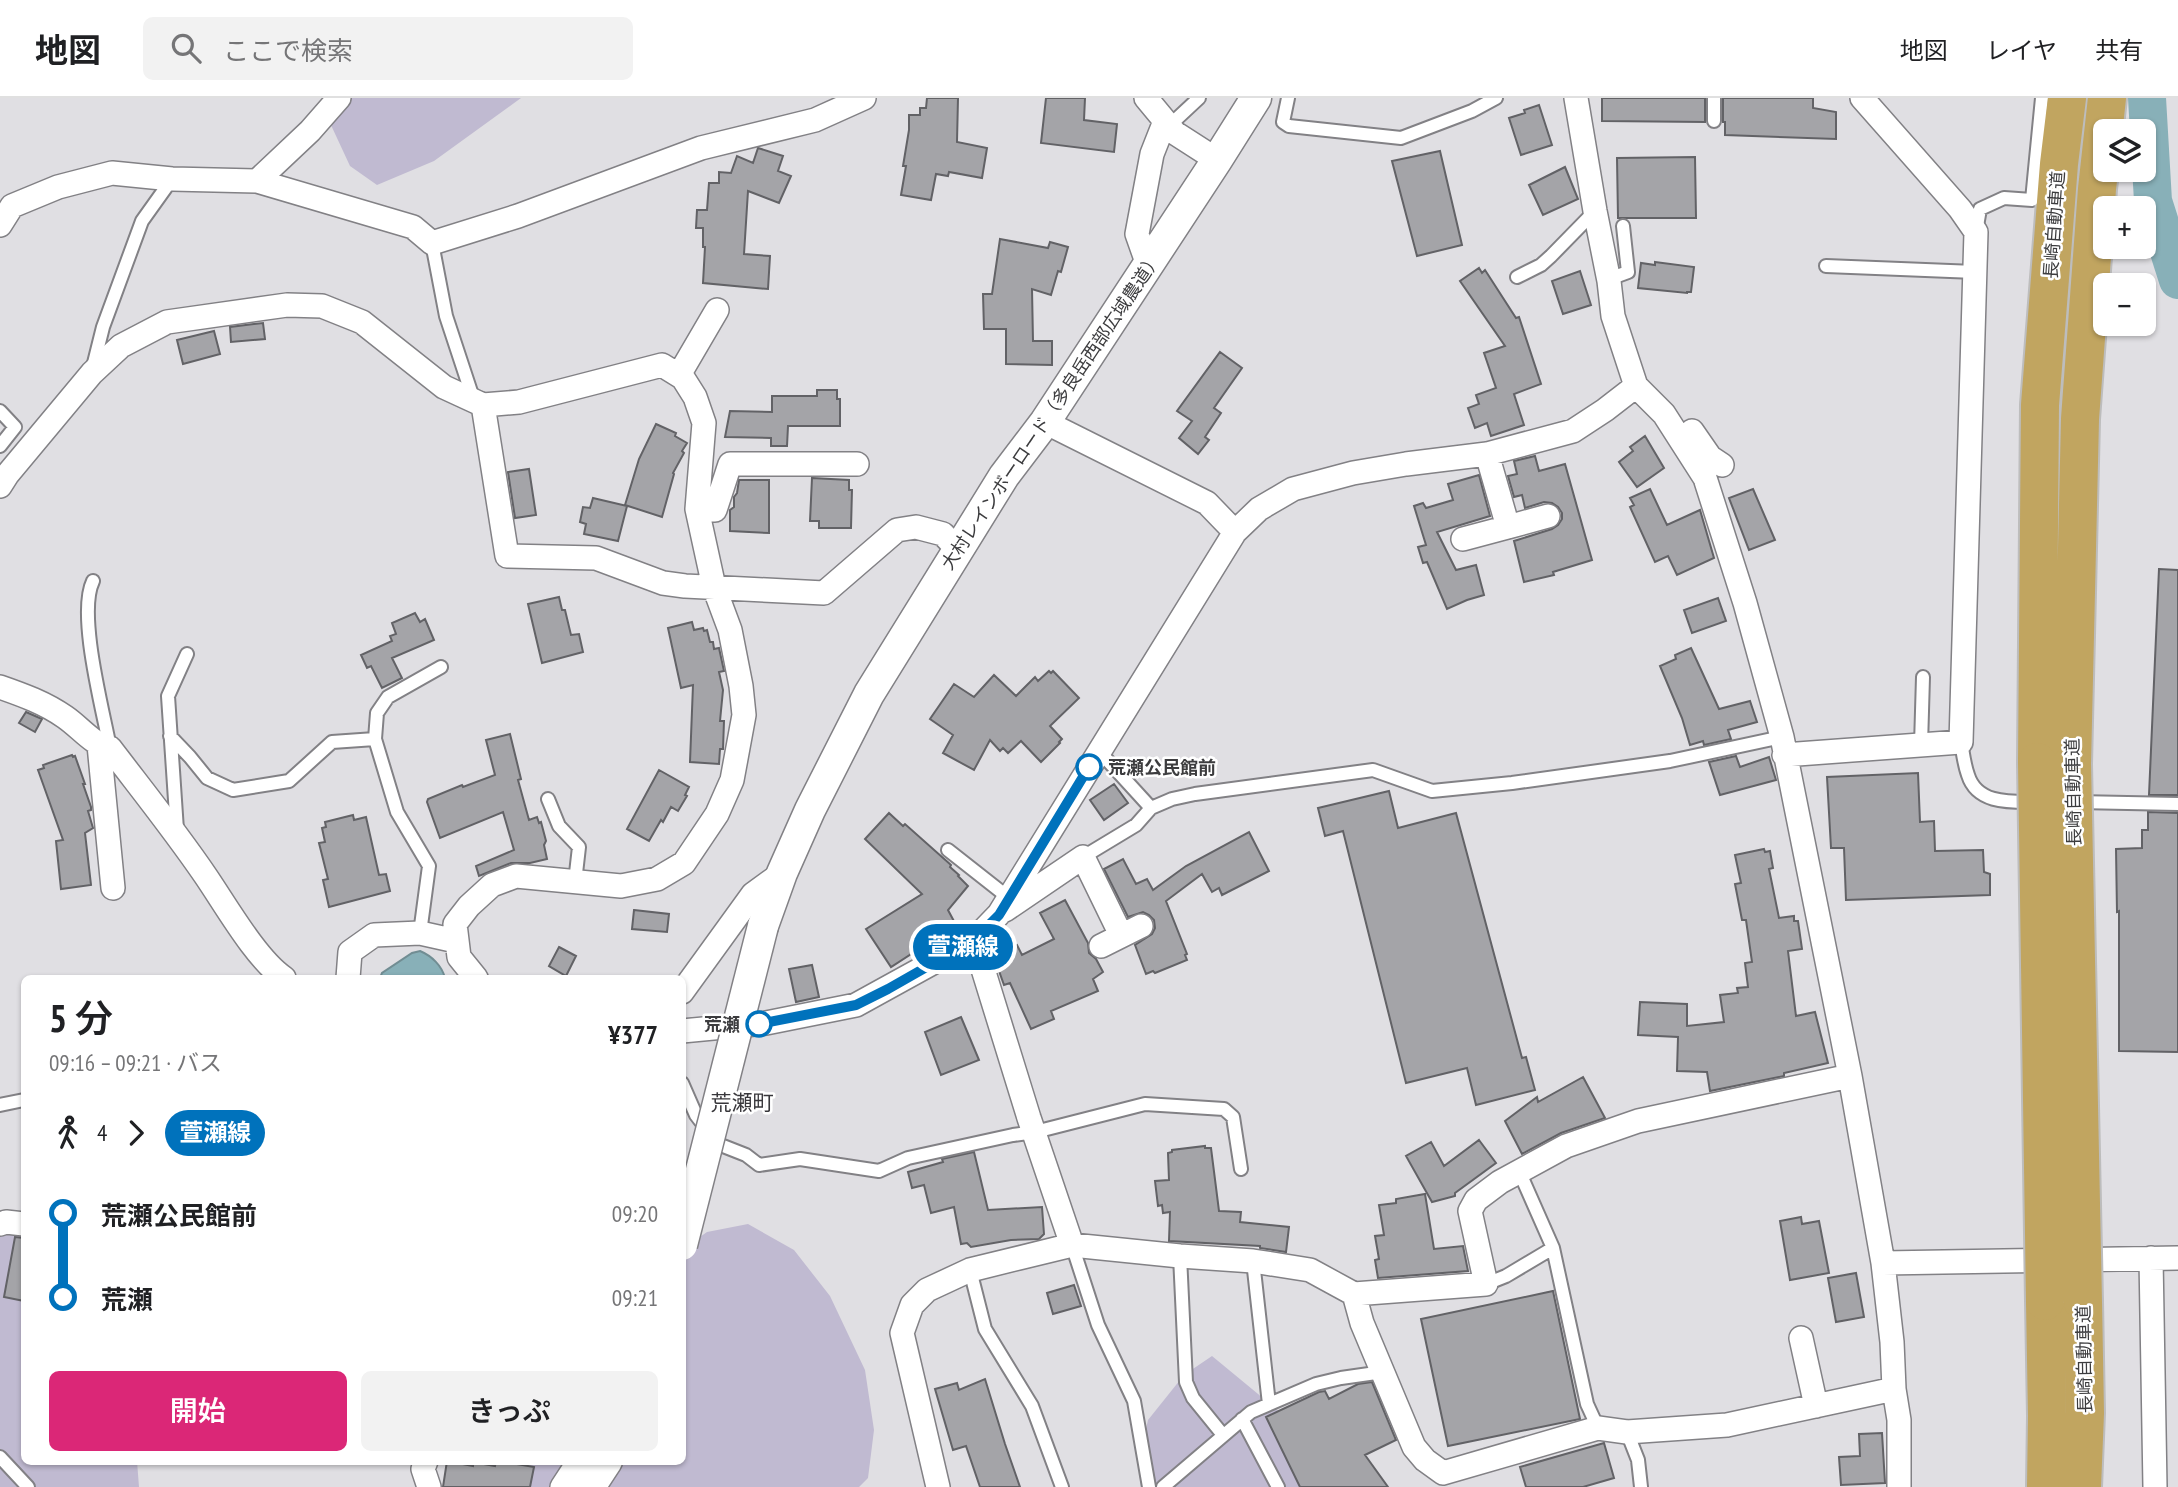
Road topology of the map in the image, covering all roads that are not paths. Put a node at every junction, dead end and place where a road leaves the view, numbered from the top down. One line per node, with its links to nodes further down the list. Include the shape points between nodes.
1 (339, 98): 18 (street)
2 (864, 98): 23 (street, via 815,120 701,148)
3 (1146, 98): 15 (street)
4 (1199, 98): 15 (lane)
5 (1256, 98): 16 (street, 大村レインボーロード（多良岳西部広域農道）)
6 (1288, 98): 7 (lane, via 1283,122 1289,126 1401,138)
7 (1496, 98)
8 (1576, 98): 19 (street)
9 (1714, 98): 14 (lane)
10 (1862, 98): 22 (street)
11 (2042, 98): 22 (lane, via 2032,200 2004,198 1980,209)
12 (2067, 98): 61 (highway, 長崎自動車道, via 2040,405)
13 (2107, 98): 61 (highway, 長崎自動車道)
14 (1714, 121)
15 (1167, 124): 16 (street); 24 (street, via 1152,154 1137,234)
16 (1217, 160): 24 (street, 大村レインボーロード（多良岳西部広域農道）)
17 (172, 179): 18 (street); 20 (street, via 112,173 58,187 12,206); 30 (lane, via 142,221 103,327)
18 (257, 181): 23 (street, via 413,228)
19 (1595, 211): 27 (lane, via 1546,261); 28 (street)
20 (0, 225)
21 (1623, 226): 28 (lane, via 1628,272)
22 (1976, 232): 26 (street)
23 (432, 243): 33 (lane, via 446,316)
24 (1148, 265): 35 (street, 大村レインボーロード（多良岳西部広域農道）)
25 (1826, 266): 26 (lane)
26 (1975, 272): 56 (street)
27 (1517, 277)
28 (1609, 279): 32 (street, via 1613,316)
29 (717, 310): 31 (street)
30 (92, 373): 33 (street, via 121,346 167,322 287,305 322,306 362,322 444,387); 41 (street)
31 (679, 375): 33 (street, via 662,365 519,402); 42 (street, via 695,397 704,423)
32 (1636, 386): 36 (street); 38 (street, via 1573,432)
33 (479, 403): 49 (street, via 507,556 596,558 663,583)
34 (0, 411): 37 (lane, via 15,427)
35 (1045, 422): 45 (street, via 1207,503); 47 (street, 大村レインボーロード（多良岳西部広域農道）, via 1004,476)
36 (1672, 426): 40 (street, via 1685,422 1710,457); 58 (street, via 1704,478 1745,603)
37 (0, 446)
38 (1487, 454): 44 (street); 45 (street, via 1353,473 1293,489 1259,509)
39 (857, 464): 42 (street, via 730,464 715,510)
40 (1722, 465)
41 (0, 486)
42 (697, 509): 49 (street)
43 (1548, 516): 44 (street)
44 (1508, 527): 46 (street)
45 (1235, 532): 60 (street)
46 (1463, 539)
47 (958, 550): 49 (street, via 943,534 916,527 897,530 824,593); 68 (street, 大村レインボーロード（多良岳西部広域農道）, via 869,694)
48 (93, 581): 59 (lane, via 88,631)
49 (714, 587): 69 (street, via 730,630 744,715 732,780 717,814 684,863 657,879 621,886)
50 (187, 654): 54 (lane, via 167,696)
51 (441, 667): 55 (lane, via 388,698 377,713)
52 (1923, 677): 57 (lane)
53 (0, 687): 59 (street, via 65,717)
54 (170, 736): 55 (lane, via 207,778 233,790 289,781 332,742); 65 (lane)
55 (375, 739): 72 (lane, via 397,812 429,866)
56 (1961, 742): 57 (street); 63 (lane, via 1968,778 1983,795 2001,802)
57 (1921, 745): 58 (street)
58 (1783, 746): 64 (lane, via 1432,791 1373,770 1195,794); 81 (street)
59 (105, 747): 65 (street); 70 (street)
60 (1098, 751): 64 (lane); 71 (street)
61 (2054, 763): 125 (highway, 長崎自動車道, bridge); 126 (highway, 長崎自動車道, bridge, via 2083,1303)
62 (548, 799): 69 (lane, via 559,826 579,847)
63 (2178, 804)
64 (1150, 808): 67 (lane, via 1136,825)
65 (177, 834): 76 (street)
66 (948, 850): 71 (lane)
67 (1083, 857): 71 (street); 73 (street)
68 (782, 873): 79 (street, via 753,894); 90 (street, 大村レインボーロード（多良岳西部広域農道）, bridge, via 763,926)
69 (575, 882): 75 (street, via 516,876 492,885 455,924)
70 (113, 888)
71 (1004, 906): 74 (street)
72 (420, 933): 75 (street); 77 (street, via 374,935 350,952)
73 (1121, 936)
74 (974, 940): 80 (street, via 856,1005 766,1023); 85 (street)
75 (456, 942): 78 (street, via 459,957)
76 (275, 975)
77 (348, 975)
78 (474, 975)
79 (686, 986)
80 (686, 1031)
81 (1850, 1076): 87 (street, via 1638,1121 1566,1146); 97 (street)
82 (686, 1092): 85 (lane, via 718,1144 759,1165 800,1159 879,1171 908,1158)
83 (21, 1101): 84 (lane)
84 (0, 1105)
85 (1035, 1132): 86 (lane, via 1145,1104 1224,1109 1233,1117); 91 (street)
86 (1241, 1169)
87 (1519, 1171): 92 (lane); 99 (street, via 1476,1200 1470,1211)
88 (21, 1223): 89 (street)
89 (0, 1224)
90 (686, 1229)
91 (1072, 1245): 93 (street); 98 (street); 120 (lane, via 1098,1325 1134,1401)
92 (1553, 1248): 99 (lane); 107 (lane, via 1587,1404)
93 (1181, 1256): 96 (street); 109 (lane, via 1186,1382)
94 (2151, 1258): 95 (street); 97 (street); 127 (street)
95 (2178, 1258)
96 (1253, 1261): 100 (street, via 1310,1270); 104 (lane)
97 (1884, 1263): 103 (street)
98 (970, 1270): 118 (street, via 927,1290 912,1305 902,1333); 119 (lane, via 985,1329 1032,1406)
99 (1486, 1284): 100 (street)
100 (1354, 1294): 102 (street)
101 (1801, 1338): 105 (street)
102 (1383, 1372): 104 (lane, via 1315,1384); 107 (street, via 1414,1447 1443,1473)
103 (1894, 1389): 105 (street); 124 (street)
104 (1269, 1404): 106 (lane)
105 (1816, 1406): 108 (street, via 1727,1425)
106 (1242, 1419): 109 (lane); 122 (lane)
107 (1598, 1428): 108 (street)
108 (1627, 1432): 123 (lane, via 1638,1460)
109 (1223, 1435): 121 (lane)
110 (0, 1457): 114 (lane)
111 (424, 1465): 115 (street)
112 (576, 1465): 116 (street)
113 (604, 1465): 117 (street)
114 (28, 1487)
115 (429, 1487)
116 (562, 1487)
117 (590, 1487)
118 (938, 1487)
119 (1062, 1487)
120 (1149, 1487)
121 (1163, 1487)
122 (1278, 1487)
123 (1641, 1487)
124 (1899, 1487)
125 (2046, 1487)
126 (2082, 1487)
127 (2155, 1487)

